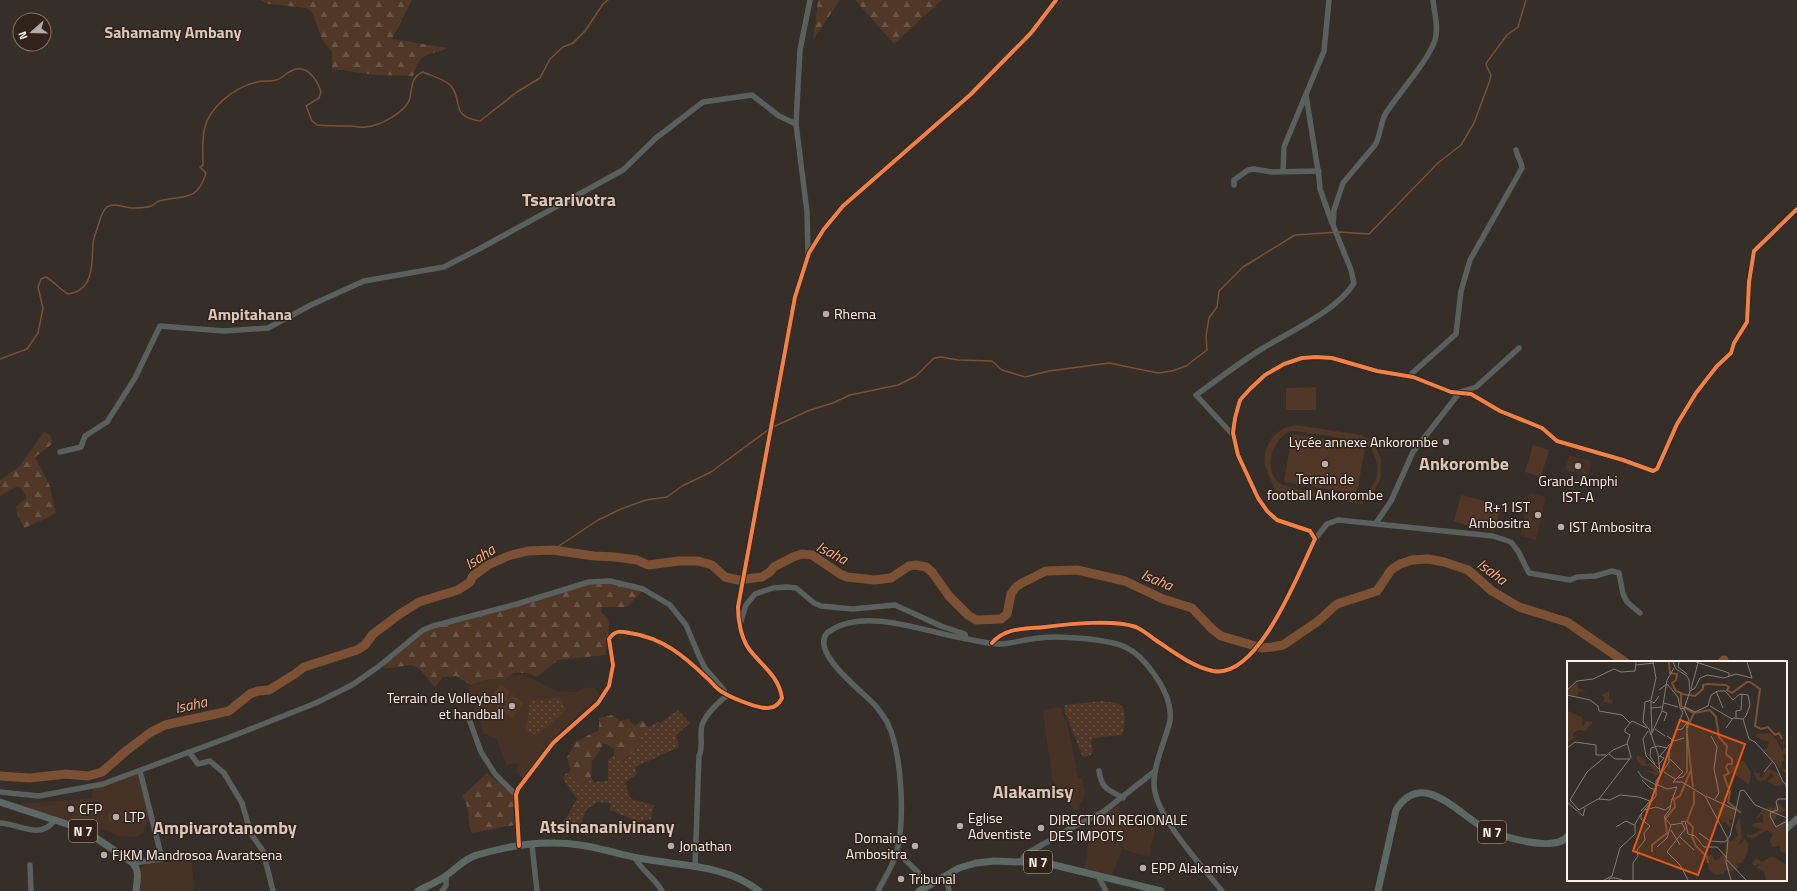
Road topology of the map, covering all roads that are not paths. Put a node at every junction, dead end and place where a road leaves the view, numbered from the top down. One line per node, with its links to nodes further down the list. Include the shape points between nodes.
1 (810, 0): 6 (street, via 800,50)
2 (1056, 0): 13 (street, via 1031,33 970,95 843,206)
3 (1329, 0): 5 (street, via 1324,51)
4 (1433, 0): 12 (street, via 1435,40 1424,60 1384,115 1378,139 1343,182 1334,210)
5 (1306, 95): 8 (street, via 1284,147); 9 (street)
6 (796, 124): 13 (street, via 807,212); 18 (street, via 779,116 752,95 703,102 656,138 623,170 444,267 364,281 268,328 224,331 160,326 135,378 107,422 85,436 81,447)
7 (1516, 150): 15 (street, via 1522,168 1470,260 1461,291 1456,334)
8 (1283, 171): 9 (street); 10 (street, via 1248,170 1234,180)
9 (1318, 171): 12 (street, via 1320,189)
10 (1234, 185)
11 (1797, 209): 16 (street, via 1754,251 1749,282 1748,322 1734,343 1731,353 1696,393 1677,424 1657,469 1653,470 1557,441 1542,428 1500,411 1471,394)
12 (1335, 230): 17 (street, via 1354,283 1348,292 1311,321 1264,347 1196,395)
13 (808, 253): 22 (street, via 795,297 743,575 738,607)
14 (1519, 348): 16 (street, via 1476,387)
15 (1409, 376): 16 (street, via 1451,392); 17 (street, via 1377,371 1332,358 1302,358 1284,364 1265,376 1240,400)
16 (1460, 392): 19 (street, via 1413,452 1391,501)
17 (1234, 436): 20 (street, via 1238,455 1258,498 1267,511 1277,520 1310,531)
18 (60, 452)
19 (1376, 523): 20 (street, via 1338,520 1327,524); 21 (street, via 1493,536 1511,542 1529,572 1543,576 1570,580 1612,571 1619,573 1627,602)
20 (1315, 539): 24 (street, via 1266,635 1248,658 1227,671 1212,671 1188,662 1137,628 1119,624 1069,624 1016,630 1004,632)
21 (1640, 613)
22 (740, 625): 23 (street, via 744,609 755,594 773,588 787,587 796,588 821,606 853,609 900,607 965,634); 25 (street, via 748,648 777,681 782,698 776,706 761,708)
23 (966, 639): 24 (street); 42 (street, via 887,623 856,622 827,633 824,642 825,650 837,669 887,722 896,749 900,784)
24 (992, 643): 30 (street, via 1060,637 1118,644 1138,655 1161,684 1171,713)
25 (727, 694): 27 (street, via 705,668 686,625 670,605 643,589 610,582 590,582 422,630 352,685 316,703); 32 (street, via 718,690 673,648 644,635 619,631 612,633 609,639 613,665 609,686 598,703 553,743); 47 (street, via 717,703 702,726)
26 (468, 716): 32 (street, via 481,752 495,774)
27 (189, 752): 28 (street); 54 (street, via 198,764 210,761 230,781 242,803 251,834 263,851)
28 (140, 771): 31 (street, via 103,784 39,796); 45 (street, via 162,859)
29 (1099, 771): 33 (street, via 1101,783)
30 (1155, 771): 33 (street); 65 (street, via 1154,785 1160,807 1168,822)
31 (0, 792)
32 (516, 795): 41 (street)
33 (1123, 798): 44 (street, via 1103,812 1026,854)
34 (0, 802): 36 (main road, N 7)
35 (1797, 819): 38 (main road)
36 (54, 821): 37 (street, via 50,827 38,831); 45 (main road, N 7, via 90,834)
37 (0, 823)
38 (1787, 829)
39 (1567, 837): 66 (main road, N 7, via 1546,844 1497,834 1484,828 1446,800 1432,794 1417,794 1405,799 1396,810)
40 (532, 844): 41 (main road); 43 (main road, via 585,845); 57 (street)
41 (519, 846): 48 (main road, via 476,855)
42 (897, 852): 51 (street); 60 (street)
43 (636, 858): 47 (main road); 58 (street, via 658,882)
44 (1021, 861): 49 (main road, N 7, via 976,863 959,868); 50 (main road, N 7, via 1046,863)
45 (133, 863): 53 (main road, via 138,874)
46 (30, 865): 52 (street)
47 (695, 867): 59 (main road, via 742,879)
48 (446, 876): 55 (main road); 56 (street, via 446,886)
49 (946, 876): 51 (main road, N 7); 62 (street)
50 (1098, 876): 63 (street); 64 (main road, N 7)
51 (930, 884): 61 (main road, N 7)
52 (31, 891)
53 (136, 891)
54 (273, 891)
55 (418, 891)
56 (442, 891)
57 (537, 891)
58 (662, 891)
59 (759, 891)
60 (878, 891)
61 (919, 891)
62 (948, 891)
63 (1106, 891)
64 (1161, 891)
65 (1222, 891)
66 (1378, 891)

